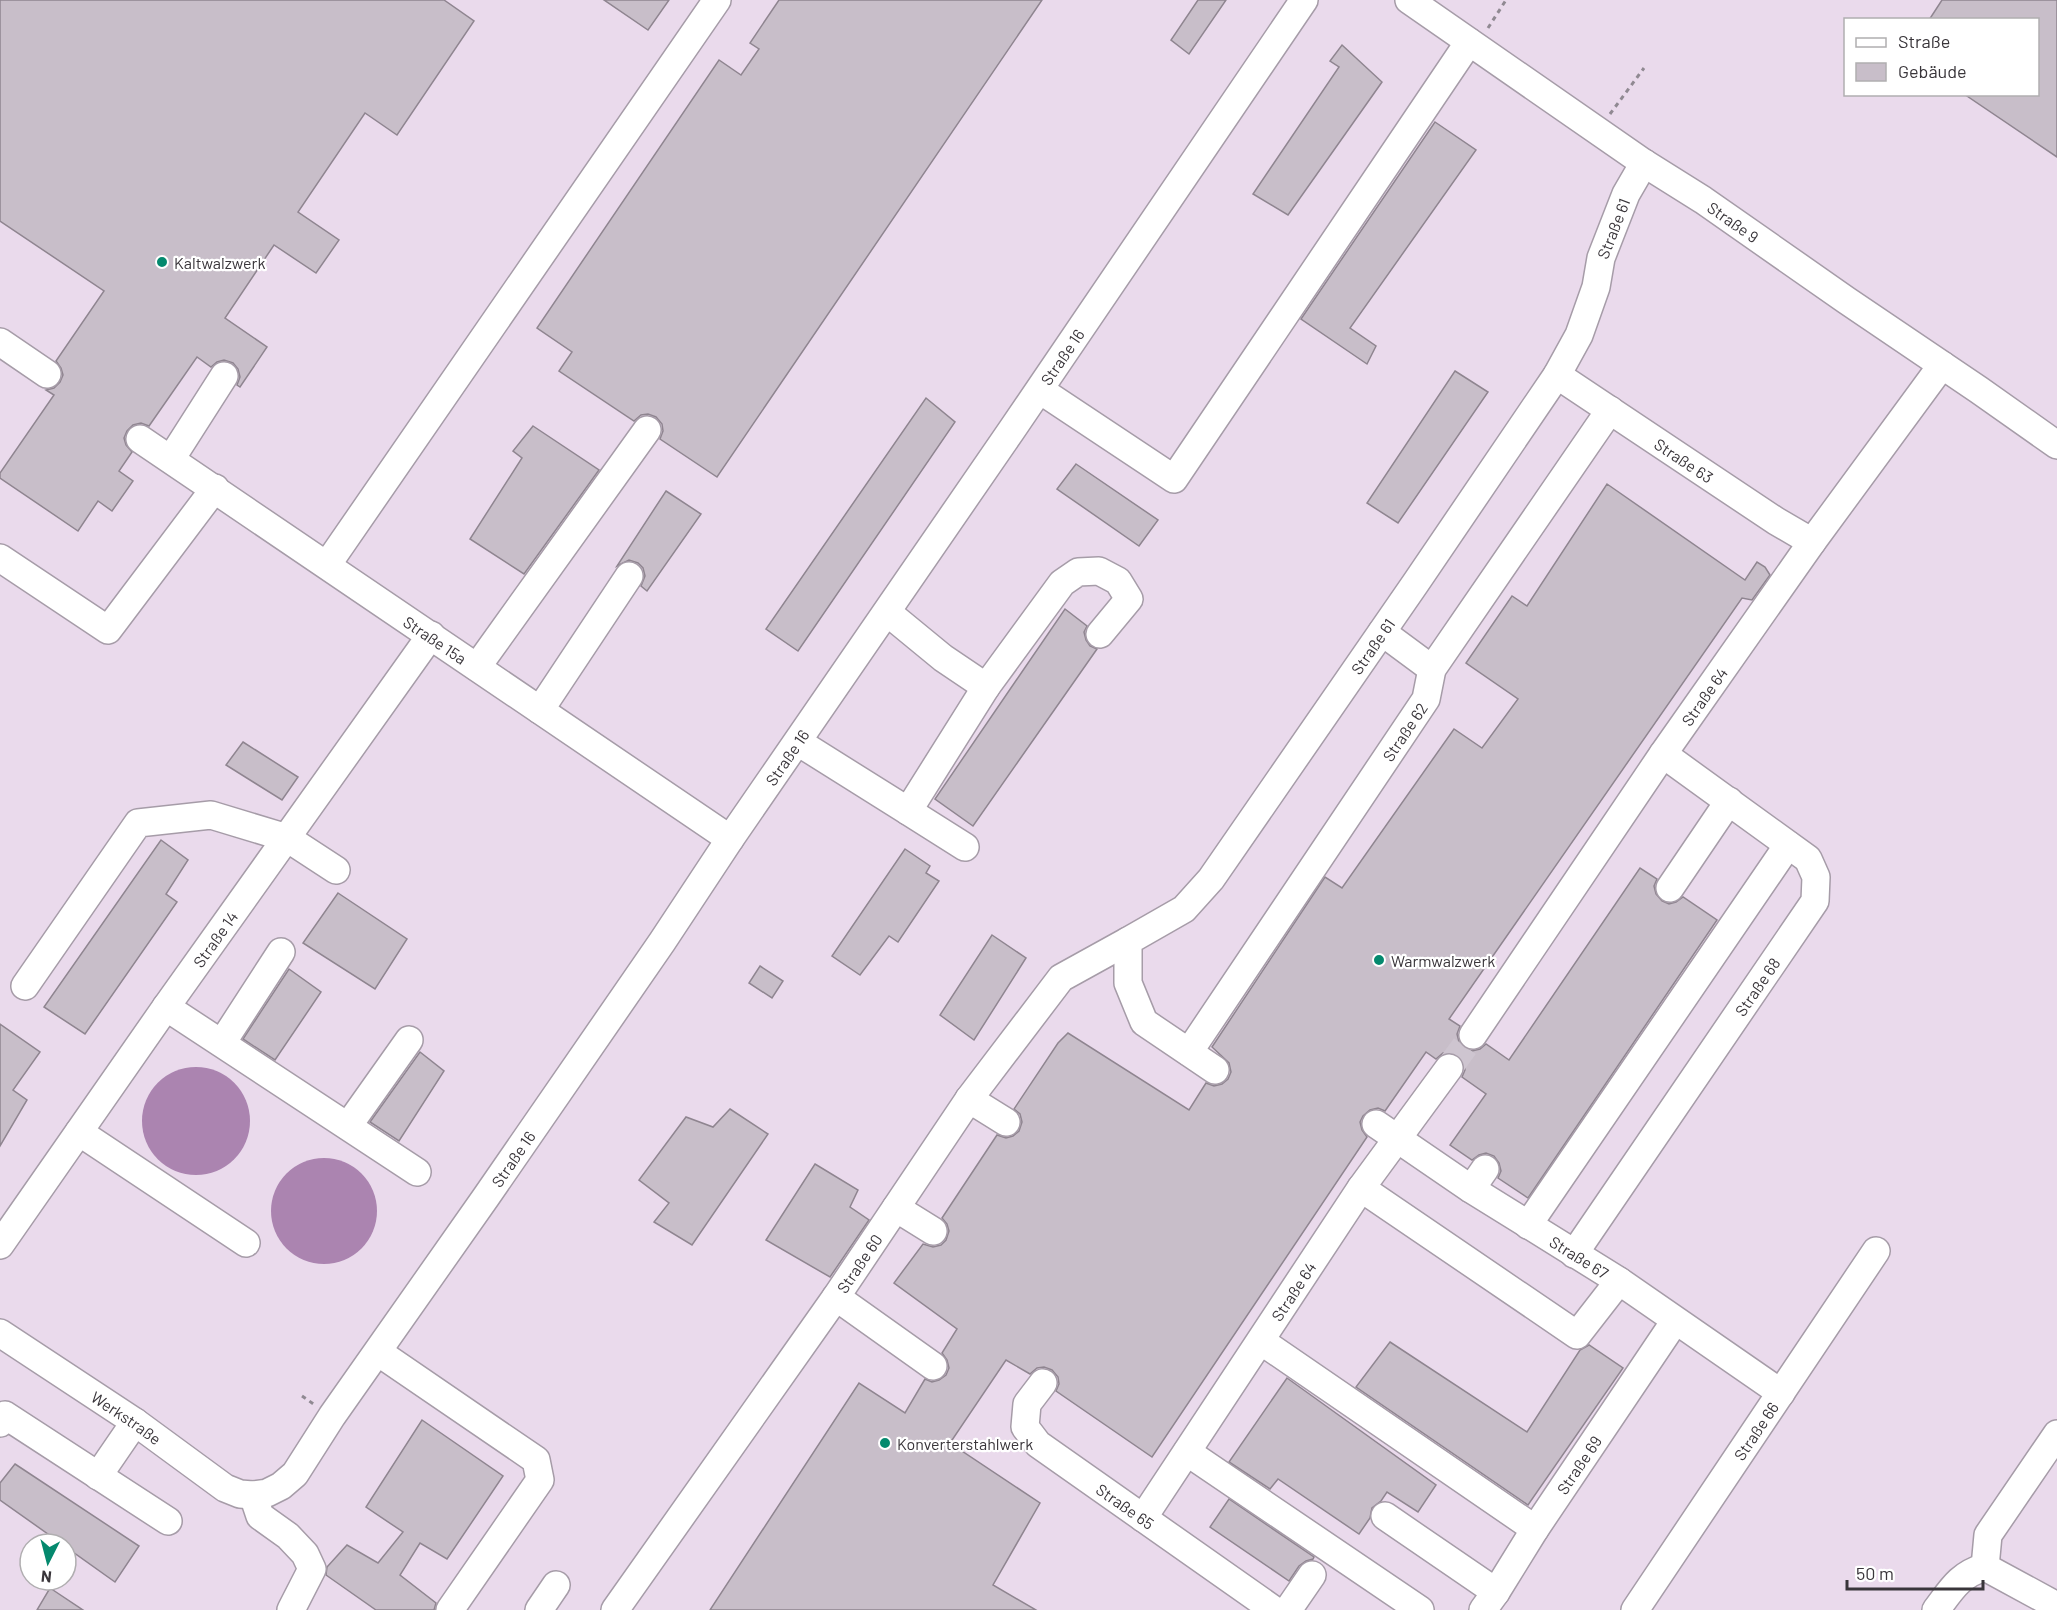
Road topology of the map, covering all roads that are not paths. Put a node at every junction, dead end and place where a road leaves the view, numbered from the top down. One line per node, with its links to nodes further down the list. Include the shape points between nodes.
1 (717, 0): 20 (street)
2 (1304, 0): 11 (street, Straße 16)
3 (1409, 0): 4 (street, Straße 9)
4 (1473, 45): 5 (street, Straße 9); 11 (street, via 1174,479)
5 (1644, 163): 7 (street, Straße 9); 9 (street, Straße 61, via 1626,194 1601,258 1596,287 1579,334)
6 (5, 355): 8 (street)
7 (1942, 365): 15 (street, Straße 9); 18 (street, Straße 64)
8 (47, 375)
9 (1557, 375): 12 (street, Straße 63); 23 (street, Straße 61)
10 (224, 376): 16 (street)
11 (1040, 390): 22 (street, Straße 16)
12 (1610, 410): 18 (street, Straße 63); 27 (street, Straße 62)
13 (647, 430): 26 (street)
14 (140, 440): 16 (street, Straße 15a)
15 (2057, 445)
16 (171, 459): 17 (street, Straße 15a)
17 (215, 488): 19 (street, via 108,630); 20 (street, Straße 15a)
18 (1812, 542): 31 (street, Straße 64)
19 (0, 558)
20 (327, 565): 25 (street, Straße 15a)
21 (629, 576): 29 (street)
22 (887, 612): 28 (street); 30 (street, Straße 16)
23 (1382, 632): 27 (street); 40 (street, Straße 61, via 1211,879 1184,909)
24 (1100, 634): 28 (street, via 1129,599 1118,581 1099,571 1078,572 1062,583)
25 (431, 635): 26 (street, Straße 15a); 34 (street, Straße 14)
26 (477, 667): 29 (street, Straße 15a)
27 (1432, 669): 47 (street, Straße 62, via 1426,699)
28 (986, 687): 33 (street)
29 (540, 710): 35 (street, Straße 15a)
30 (798, 742): 33 (street); 35 (street, Straße 16)
31 (1663, 753): 32 (street, Straße 68); 44 (street, Straße 64)
32 (1729, 801): 36 (street, Straße 68); 39 (street)
33 (908, 811): 37 (street)
34 (287, 838): 38 (street); 42 (street, via 211,815 138,823); 43 (street, Straße 14)
35 (729, 839): 69 (street, Straße 16)
36 (1788, 845): 58 (street); 63 (street, Straße 68, via 1808,859 1816,877 1815,901)
37 (965, 848)
38 (336, 870)
39 (1670, 888)
40 (1128, 940): 47 (street, via 1128,983 1144,1022); 50 (street, Straße 60, via 1061,978)
41 (281, 952): 46 (street)
42 (25, 986)
43 (166, 1006): 46 (street); 53 (street, Straße 14)
44 (1473, 1035)
45 (409, 1040): 52 (street)
46 (222, 1043): 52 (street)
47 (1189, 1052): 49 (street)
48 (1449, 1068): 54 (street, Straße 64)
49 (1215, 1070)
50 (969, 1099): 51 (street); 57 (street, Straße 60)
51 (1006, 1122)
52 (348, 1126): 55 (street)
53 (79, 1132): 59 (street, Straße 14); 61 (street)
54 (1386, 1132): 56 (street, Straße 64); 58 (street, Straße 67, via 1478,1179)
55 (417, 1172)
56 (1361, 1188): 64 (street, via 1578,1335); 68 (street, Straße 64)
57 (896, 1208): 60 (street); 65 (street, Straße 60)
58 (1528, 1225): 63 (street, Straße 67)
59 (4, 1230)
60 (933, 1231)
61 (246, 1243)
62 (1876, 1251): 72 (street, Straße 66)
63 (1574, 1254): 64 (street, Straße 67)
64 (1620, 1281): 66 (street, Straße 67)
65 (837, 1297): 70 (street); 91 (street, Straße 60)
66 (1676, 1321): 72 (street, Straße 67); 82 (street, Straße 69)
67 (0, 1333): 73 (street, Werkstraße)
68 (1261, 1341): 76 (street, Straße 64); 82 (street)
69 (378, 1352): 78 (street, Straße 16, via 295,1474 281,1486); 89 (street, via 536,1460 540,1480)
70 (933, 1366)
71 (1043, 1383): 80 (street, Straße 65, via 1027,1404 1025,1427 1038,1444)
72 (1781, 1393): 95 (street, Straße 66)
73 (135, 1422): 77 (street); 78 (street, Werkstraße, via 225,1488)
74 (0, 1423): 77 (street, via 5,1415)
75 (2057, 1434): 83 (street, via 1988,1535)
76 (1187, 1452): 80 (street, Straße 64); 94 (street)
77 (98, 1476): 81 (street)
78 (253, 1495): 88 (street, via 260,1516 288,1536 305,1554 312,1569)
79 (1385, 1516): 86 (street)
80 (1143, 1518): 92 (street, Straße 65)
81 (168, 1521)
82 (1535, 1529): 86 (street, Straße 69)
83 (1985, 1567): 87 (street); 96 (street, via 1960,1579)
84 (1312, 1575): 93 (street)
85 (556, 1585): 90 (street)
86 (1489, 1601)
87 (2057, 1606)
88 (291, 1610)
89 (450, 1610)
90 (539, 1610)
91 (615, 1610)
92 (1274, 1610)
93 (1288, 1610)
94 (1420, 1610)
95 (1635, 1610)
96 (1936, 1610)

